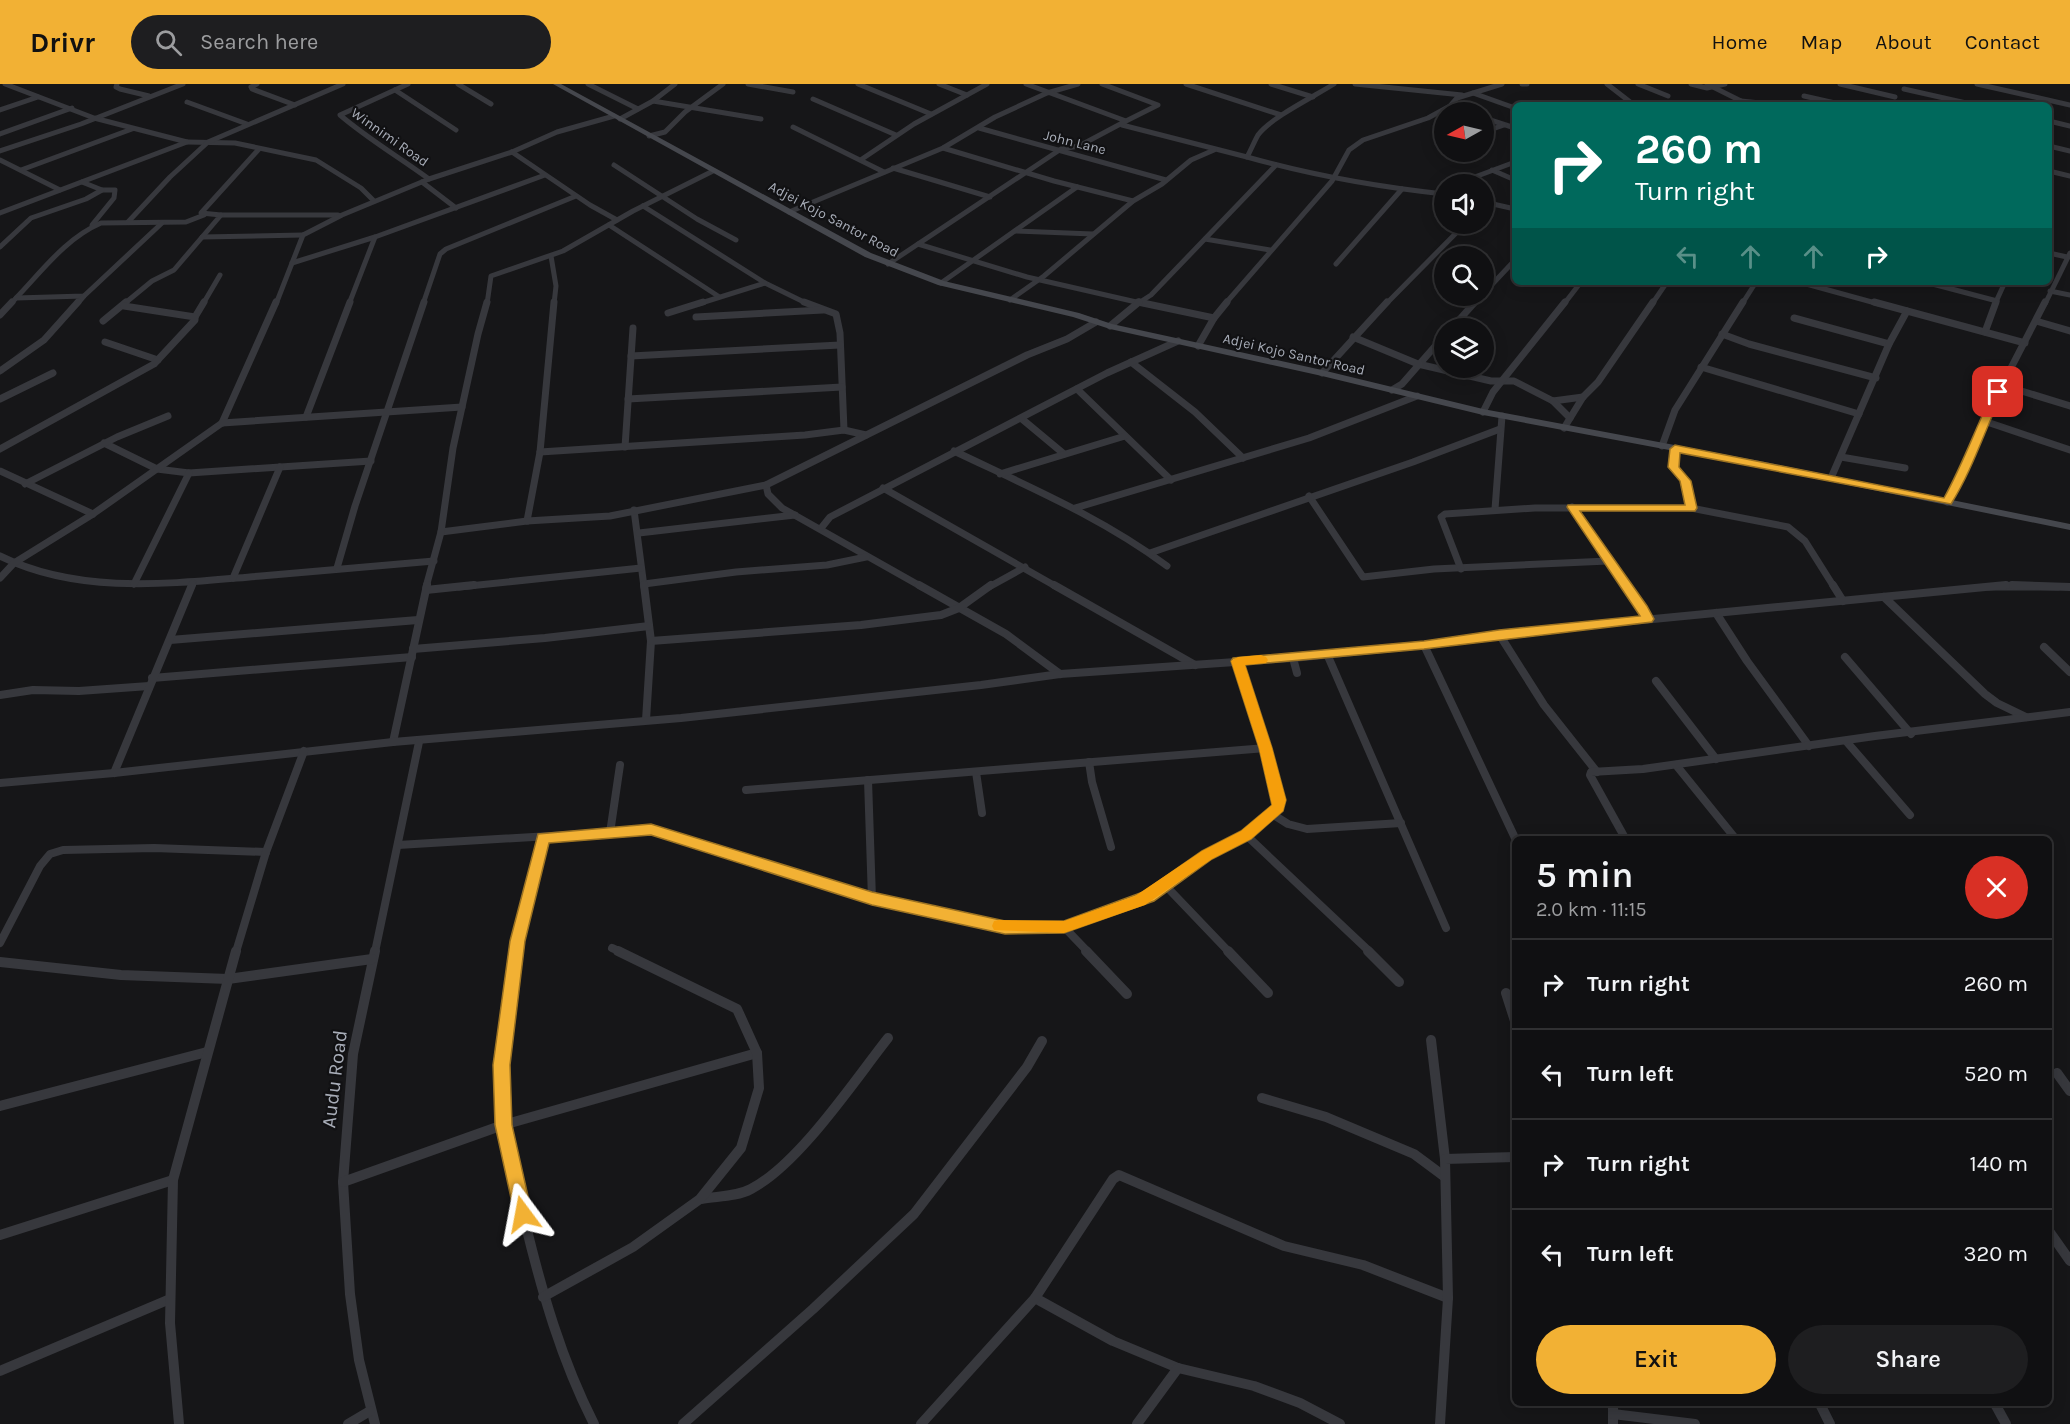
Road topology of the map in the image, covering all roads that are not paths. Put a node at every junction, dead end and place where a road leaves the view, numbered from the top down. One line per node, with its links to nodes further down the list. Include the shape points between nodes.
1 (25, 84): 34 (street)
2 (117, 84): 45 (street, via 120,89)
3 (183, 84): 45 (street)
4 (257, 84): 61 (street, via 252,89)
5 (343, 84): 61 (street)
6 (408, 84): 38 (street, Winnimi Road)
7 (458, 84): 60 (street)
8 (556, 84): 72 (street, Adjei Kojo Santor Road)
9 (588, 84): 66 (street)
10 (675, 84): 52 (street)
11 (723, 84): 63 (street)
12 (748, 84): 39 (street)
13 (858, 84): 68 (street)
14 (939, 84): 43 (street)
15 (987, 84): 43 (street)
16 (1026, 84): 41 (street)
17 (1078, 84): 41 (street)
18 (1101, 84): 76 (street, via 1158,105)
19 (1186, 84): 69 (street)
20 (1271, 84): 49 (street)
21 (1334, 84): 49 (street)
22 (1355, 84): 40 (street)
23 (1424, 84): 40 (street)
24 (1502, 84): 42 (street)
25 (1522, 84): 26 (street)
26 (1527, 84)
27 (1607, 84): 55 (street)
28 (1638, 84): 46 (street)
29 (1691, 84): 35 (street)
30 (1725, 84): 35 (street)
31 (1840, 84): 50 (street)
32 (1908, 84): 37 (street)
33 (1977, 84): 62 (street)
34 (10, 86): 36 (street); 48 (street)
35 (1708, 86): 56 (street)
36 (0, 89)
37 (1904, 89): 50 (street); 59 (street)
38 (394, 90): 85 (street); 118 (street, Winnimi Road, via 341,116 366,138)
39 (793, 92)
40 (1418, 92): 44 (street)
41 (1047, 93): 76 (street); 81 (street)
42 (1472, 93): 44 (street); 64 (street)
43 (967, 95): 68 (street)
44 (1464, 95): 54 (street)
45 (150, 96): 71 (street)
46 (1668, 96)
47 (1804, 96): 57 (street)
48 (39, 97): 65 (street); 67 (street)
49 (1313, 97): 69 (street)
50 (1895, 97): 58 (street)
51 (813, 99): 88 (street)
52 (653, 100): 63 (street); 66 (street)
53 (187, 102): 77 (street)
54 (1454, 102)
55 (1630, 102)
56 (1740, 102)
57 (1831, 102)
58 (1892, 102)
59 (1962, 102)
60 (491, 104)
61 (295, 105): 77 (street)
62 (2070, 105)
63 (693, 106): 73 (street); 86 (street)
64 (1512, 107)
65 (72, 108): 71 (street); 87 (street)
66 (638, 109): 72 (street)
67 (0, 110)
68 (931, 114): 88 (street)
69 (1281, 115): 101 (street, via 1259,134)
70 (1434, 115): 116 (street, via 1355,145)
71 (94, 118): 84 (street); 98 (street)
72 (617, 118): 89 (street, Adjei Kojo Santor Road); 100 (street, via 557,132)
73 (760, 119)
74 (1494, 120): 78 (street)
75 (2052, 122): 79 (street)
76 (1124, 123): 96 (street, via 1079,146); 97 (street)
77 (247, 124): 91 (street)
78 (1504, 124): 82 (street); 83 (street)
79 (2070, 126)
80 (793, 127): 102 (street)
81 (978, 128): 95 (street); 96 (street, John Lane)
82 (1494, 128)
83 (1512, 128)
84 (132, 129): 90 (street); 108 (street)
85 (456, 130)
86 (665, 132): 89 (street); 92 (street, via 666,137)
87 (0, 134)
88 (896, 135): 102 (street)
89 (649, 136): 92 (street, Adjei Kojo Santor Road)
90 (187, 142): 91 (street); 121 (street)
91 (208, 142): 94 (street); 143 (street)
92 (660, 142): 110 (street, Adjei Kojo Santor Road)
93 (2052, 147): 99 (street)
94 (259, 148): 131 (street, via 323,163); 139 (street, via 203,210)
95 (943, 148): 107 (street); 113 (street)
96 (1059, 150): 113 (street); 120 (street, John Lane)
97 (1214, 150): 101 (street); 120 (street, via 1191,160)
98 (0, 151)
99 (2070, 151)
100 (512, 152): 115 (street); 118 (street)
101 (1247, 157): 106 (street)
102 (862, 159): 111 (street)
103 (0, 160): 108 (street)
104 (1512, 163): 109 (street)
105 (614, 165): 129 (street)
106 (1276, 165): 116 (street); 153 (street)
107 (893, 168): 111 (street); 130 (street)
108 (21, 170): 125 (street)
109 (1492, 170): 114 (street); 119 (street)
110 (712, 171): 129 (street); 137 (street, Adjei Kojo Santor Road)
111 (884, 172): 137 (street)
112 (2052, 172): 117 (street)
113 (1026, 173): 123 (street); 130 (street)
114 (1482, 174)
115 (545, 175): 128 (street); 135 (street)
116 (1334, 176): 124 (street); 157 (street, via 1315,203)
117 (2070, 176)
118 (429, 179): 122 (street)
119 (1512, 179)
120 (1166, 180): 132 (street)
121 (82, 182): 125 (street); 126 (street)
122 (422, 182): 131 (street); 135 (street)
123 (1077, 187): 132 (street); 147 (street)
124 (1402, 189): 127 (street); 165 (street)
125 (60, 190): 138 (street)
126 (102, 190): 145 (street, via 115,190 114,198); 156 (street, via 32,218)
127 (1434, 194)
128 (576, 196): 142 (street); 233 (street, via 442,251)
129 (661, 196): 134 (street); 154 (street)
130 (990, 197): 155 (street)
131 (374, 201): 141 (street)
132 (1133, 201): 148 (street)
133 (1494, 205): 136 (street)
134 (644, 206): 142 (street); 168 (street)
135 (456, 208): 152 (street)
136 (1512, 208)
137 (789, 212): 164 (street, Adjei Kojo Santor Road)
138 (0, 213)
139 (204, 215): 140 (street); 144 (street, via 194,221)
140 (221, 215): 141 (street); 151 (street)
141 (342, 215): 150 (street)
142 (617, 220): 146 (street)
143 (128, 222): 144 (street); 145 (street)
144 (162, 223): 179 (street)
145 (92, 225): 181 (street)
146 (609, 225): 160 (street); 180 (street)
147 (1015, 231): 148 (street); 162 (street)
148 (1093, 234): 167 (street)
149 (1455, 234): 204 (street)
150 (303, 235): 151 (street); 161 (street)
151 (202, 237): 185 (street, via 174,270 152,281)
152 (375, 237): 161 (street); 238 (street)
153 (1205, 239): 157 (street); 184 (street, via 1151,295)
154 (736, 240)
155 (918, 244): 162 (street); 164 (street)
156 (0, 248)
157 (1270, 250): 193 (street)
158 (2052, 253): 159 (street)
159 (2069, 255): 177 (street)
160 (551, 256): 232 (street, via 491,276); 255 (street, via 556,286)
161 (292, 263): 242 (street)
162 (970, 263): 167 (street); 170 (street)
163 (1512, 263): 169 (street)
164 (888, 264): 170 (street, Adjei Kojo Santor Road)
165 (1336, 264)
166 (220, 275): 191 (street)
167 (1037, 281): 182 (street); 184 (street)
168 (765, 282): 180 (street); 187 (street, via 801,301)
169 (1494, 282)
170 (941, 283): 182 (street, Adjei Kojo Santor Road)
171 (1579, 285): 221 (street)
172 (1665, 285): 227 (street, via 1598,382)
173 (1754, 285): 203 (street)
174 (1810, 285): 188 (street)
175 (1936, 285): 183 (street)
176 (2004, 285): 183 (street)
177 (2050, 291): 178 (street); 197 (street)
178 (2070, 295)
179 (84, 296): 181 (street); 217 (street, via 44,340)
180 (718, 296): 189 (street)
181 (16, 298): 190 (street)
182 (1010, 300): 198 (street, Adjei Kojo Santor Road)
183 (1997, 301): 202 (street)
184 (1137, 302): 193 (street); 199 (street)
185 (124, 306): 191 (street); 196 (street)
186 (1471, 306): 194 (street)
187 (829, 309): 192 (street); 209 (street, via 836,314)
188 (1906, 311): 202 (street); 208 (street)
189 (668, 313)
190 (0, 315)
191 (195, 316): 213 (street, via 190,328)
192 (696, 317)
193 (1214, 318): 210 (street)
194 (1461, 318)
195 (1794, 318): 208 (street)
196 (103, 321)
197 (2037, 321): 201 (street); 207 (street)
198 (1096, 322): 199 (street, Adjei Kojo Santor Road); 246 (street)
199 (1110, 326): 205 (street, Adjei Kojo Santor Road)
200 (633, 328): 212 (street)
201 (2070, 331)
202 (1985, 332): 207 (street)
203 (1722, 334): 216 (street); 220 (street)
204 (1353, 337): 215 (street); 219 (street)
205 (1178, 341): 210 (street, Adjei Kojo Santor Road); 214 (street)
206 (105, 342): 213 (street)
207 (2025, 343): 222 (street)
208 (1889, 344): 220 (street)
209 (840, 345): 212 (street); 223 (street)
210 (1198, 346): 219 (street, Adjei Kojo Santor Road)
211 (1434, 347): 215 (street)
212 (631, 356): 229 (street)
213 (158, 360): 251 (street)
214 (1131, 362): 224 (street); 258 (street, via 1196,412)
215 (1418, 364): 221 (street); 225 (street)
216 (1701, 367): 235 (street); 249 (street, via 1675,410)
217 (0, 371)
218 (53, 373): 228 (street)
219 (1322, 373): 225 (street, Adjei Kojo Santor Road)
220 (1876, 378): 235 (street)
221 (1503, 381): 230 (street, via 1514,381); 234 (street)
222 (2002, 385): 231 (street); 241 (street)
223 (842, 387): 229 (street); 245 (street)
224 (1077, 389): 240 (street); 247 (street)
225 (1392, 390): 226 (street, Adjei Kojo Santor Road)
226 (1417, 396): 234 (street, Adjei Kojo Santor Road); 258 (street, via 1309,438)
227 (1583, 397): 230 (street); 239 (street)
228 (0, 399)
229 (628, 399): 250 (street)
230 (1553, 401): 239 (street)
231 (2070, 406)
232 (462, 407): 233 (street); 283 (street)
233 (387, 411): 238 (street); 259 (street)
234 (1483, 412): 237 (street, Adjei Kojo Santor Road)
235 (1859, 414): 257 (street)
236 (168, 416): 248 (street)
237 (1502, 416): 243 (street, Adjei Kojo Santor Road); 244 (street)
238 (306, 417): 242 (street)
239 (1570, 418): 243 (street)
240 (1022, 419): 254 (street); 256 (street)
241 (1984, 421): 253 (street); 272 (street, via 1967,466)
242 (222, 423): 262 (street)
243 (1564, 428): 249 (street, Adjei Kojo Santor Road)
244 (1500, 429): 271 (street, via 1416,462); 276 (street)
245 (844, 430): 246 (street); 250 (street)
246 (866, 435): 269 (street)
247 (1125, 436): 256 (street); 267 (street)
248 (104, 443): 262 (street); 268 (street)
249 (1662, 446): 252 (street, Adjei Kojo Santor Road)
250 (625, 447): 255 (street)
251 (0, 449)
252 (1675, 449): 266 (street, Adjei Kojo Santor Road); 275 (street, via 1674,467 1685,481)
253 (2070, 450)
254 (954, 451): 265 (street); 270 (street)
255 (540, 452): 280 (street)
256 (1064, 454): 265 (street)
257 (1841, 457): 261 (street); 266 (street)
258 (1243, 458): 267 (street)
259 (371, 461): 260 (street); 293 (street)
260 (280, 467): 264 (street); 297 (street)
261 (1905, 468)
262 (157, 469): 264 (street); 278 (street)
263 (0, 471): 268 (street)
264 (189, 473): 299 (street)
265 (1000, 474): 274 (street)
266 (1831, 478): 272 (street, Adjei Kojo Santor Road)
267 (1171, 480): 274 (street)
268 (25, 484): 278 (street)
269 (766, 485): 277 (street); 279 (street, via 773,501)
270 (884, 488): 281 (street, via 830,517); 292 (street)
271 (1309, 496): 285 (street); 295 (street, via 1324,524 1363,577)
272 (1947, 502): 282 (street, Adjei Kojo Santor Road)
273 (1572, 507): 275 (street); 276 (street); 289 (street)
274 (1075, 508): 285 (street)
275 (1691, 508): 304 (street, via 1788,527 1805,541)
276 (1495, 509): 295 (street, via 1442,515)
277 (634, 510): 280 (street, via 610,516); 294 (street)
278 (93, 514): 290 (street)
279 (795, 515): 281 (street); 284 (street)
280 (527, 521): 283 (street)
281 (822, 527): 287 (street)
282 (2070, 527)
283 (441, 532): 288 (street)
284 (639, 533)
285 (1150, 553): 291 (street)
286 (0, 556): 290 (street)
287 (866, 557): 300 (street, via 827,565); 305 (street)
288 (434, 561): 293 (street); 302 (street)
289 (1608, 561): 295 (street); 307 (street)
290 (14, 564): 296 (street); 299 (street, via 82,581)
291 (1167, 566)
292 (1024, 567): 305 (street); 320 (street)
293 (337, 568): 297 (street)
294 (641, 568): 300 (street); 302 (street)
295 (1461, 568)
296 (0, 578)
297 (233, 578): 298 (street)
298 (193, 583): 299 (street); 311 (street)
299 (134, 584)
300 (644, 584): 309 (street)
301 (2070, 586): 303 (street, via 2008,585)
302 (426, 590): 308 (street)
303 (1884, 597): 304 (street); 328 (street, via 1985,694)
304 (1843, 600): 306 (street)
305 (959, 608): 312 (street, via 921,619); 323 (street, via 1006,634)
306 (1716, 613): 307 (street); 334 (street)
307 (1648, 619): 310 (street)
308 (418, 620): 311 (street); 315 (street)
309 (649, 626): 312 (street); 315 (street)
310 (1499, 634): 313 (street); 342 (street, via 1529,686)
311 (170, 640): 325 (street)
312 (651, 641): 329 (street)
313 (1424, 645): 316 (street); 353 (street)
314 (2044, 647): 321 (street)
315 (413, 653): 325 (street); 332 (street)
316 (1327, 654): 318 (street); 350 (street)
317 (1845, 657): 330 (street)
318 (1293, 658): 319 (street); 322 (street)
319 (1238, 661): 320 (street); 335 (street)
320 (1196, 665): 323 (street)
321 (2070, 672)
322 (1297, 673)
323 (1060, 674): 329 (street)
324 (1656, 681): 337 (street)
325 (151, 682): 326 (street); 343 (street)
326 (0, 695)
327 (2070, 712): 328 (street)
328 (2026, 717): 330 (street)
329 (646, 720): 333 (street)
330 (1911, 734): 331 (street)
331 (1846, 741): 334 (street); 349 (street)
332 (393, 742): 333 (street); 336 (street)
333 (419, 742): 357 (street, Audu Road)
334 (1809, 746): 337 (street)
335 (1266, 748): 338 (street); 348 (street, via 1279,800)
336 (304, 751): 343 (street); 359 (street)
337 (1716, 759): 340 (street)
338 (1089, 762): 341 (street); 358 (street)
339 (620, 765): 351 (street)
340 (1676, 765): 342 (street); 355 (street)
341 (976, 772): 344 (street); 347 (street)
342 (1597, 772): 354 (street, via 1590,774)
343 (114, 773): 345 (street)
344 (868, 780): 346 (street); 361 (street)
345 (0, 783)
346 (746, 790)
347 (982, 813)
348 (1272, 814): 350 (street, via 1307,829); 352 (street)
349 (1910, 815)
350 (1401, 823): 363 (street)
351 (610, 833): 356 (street); 361 (street, via 651,830)
352 (1246, 835): 360 (street); 369 (street)
353 (1514, 836)
354 (1623, 836)
355 (1733, 836)
356 (543, 838): 357 (street); 383 (street, via 517,941 508,1004 502,1065)
357 (398, 845): 366 (street, Audu Road)
358 (1111, 847)
359 (266, 852): 364 (street, via 154,848 63,850 50,854); 368 (street)
360 (1164, 884): 362 (street, via 1140,901); 370 (street)
361 (872, 898): 362 (street, via 1005,927)
362 (1064, 927): 372 (street)
363 (1446, 928)
364 (0, 942)
365 (612, 948): 378 (street, via 737,1009)
366 (372, 959): 368 (street); 388 (street, Audu Road, via 353,1054)
367 (0, 962): 368 (street, via 121,975)
368 (228, 980): 377 (street)
369 (1400, 982)
370 (1268, 993)
371 (1506, 993): 373 (street)
372 (1127, 994)
373 (1512, 1012)
374 (888, 1038): 389 (street, via 813,1130 768,1177 738,1193)
375 (1431, 1040): 385 (street)
376 (1042, 1041): 407 (street, via 1027,1067 914,1214)
377 (207, 1052): 382 (street); 387 (street)
378 (757, 1053): 383 (street); 389 (street, via 759,1089 741,1148)
379 (2057, 1073): 380 (street)
380 (2070, 1091)
381 (1262, 1098): 386 (street, via 1326,1117 1414,1154)
382 (0, 1106)
383 (504, 1125): 388 (street); 393 (street)
384 (1512, 1157): 385 (street)
385 (1445, 1159): 386 (street)
386 (1445, 1177): 395 (street)
387 (173, 1180): 390 (street); 396 (street)
388 (343, 1182): 401 (street, Audu Road, via 350,1294)
389 (700, 1199): 393 (street, via 633,1247)
390 (0, 1234)
391 (2052, 1237): 392 (street)
392 (2070, 1261)
393 (543, 1297): 406 (street, via 566,1365)
394 (1035, 1298): 395 (street, via 1119,1175 1284,1246 1372,1268); 397 (street, via 1113,1341); 408 (street)
395 (1448, 1298): 411 (street)
396 (170, 1299): 398 (street); 403 (street)
397 (1178, 1368): 409 (street); 410 (street, via 1254,1386)
398 (0, 1371)
399 (1821, 1406): 413 (street)
400 (1996, 1406): 414 (street)
401 (370, 1411): 404 (street); 405 (street, Audu Road)
402 (1613, 1413): 412 (street)
403 (179, 1424)
404 (348, 1424)
405 (375, 1424)
406 (594, 1424)
407 (683, 1424)
408 (921, 1424)
409 (1137, 1424)
410 (1340, 1424)
411 (1440, 1424)
412 (1695, 1424)
413 (1830, 1424)
414 (2006, 1424)

